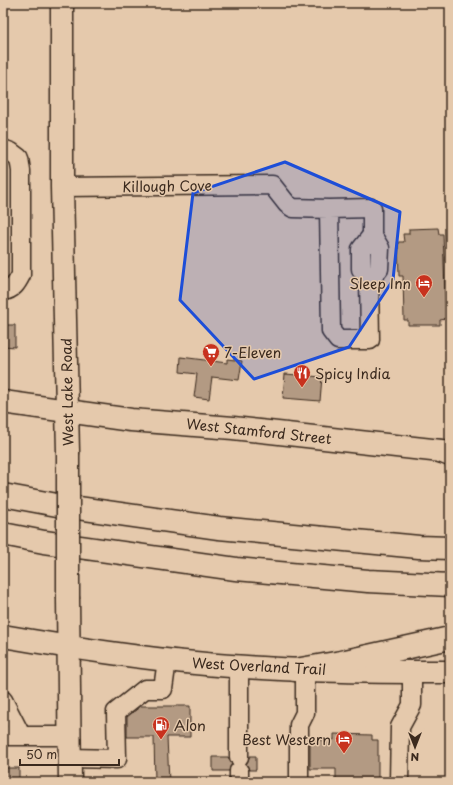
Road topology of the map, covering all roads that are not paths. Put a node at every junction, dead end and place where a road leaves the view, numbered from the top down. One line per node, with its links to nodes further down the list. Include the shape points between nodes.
1 (62, 3): 3 (main road, West Lake Road)
2 (3, 149): 5 (street, via 19,158 21,171 21,275 16,285)
3 (62, 188): 4 (street, Killough Cove, via 272,185 292,208); 7 (main road, West Lake Road)
4 (329, 209): 4 (street, via 331,331 338,340 370,340 369,276 375,274 379,268 380,248 372,235 372,208)
5 (3, 291)
6 (3, 402): 7 (main road, West Stamford Street)
7 (67, 411): 8 (main road, West Stamford Street); 15 (main road, West Lake Road, bridge)
8 (447, 453)
9 (3, 495): 11 (main road, via 219,528)
10 (3, 534): 12 (main road, via 236,569 368,581)
11 (450, 548)
12 (450, 585)
13 (3, 636): 15 (main road, West Overland Trail)
14 (450, 638): 18 (main road)
15 (69, 648): 16 (main road, West Overland Trail); 24 (main road, West Lake Road)
16 (167, 660): 17 (main road, West Overland Trail); 25 (street, via 163,689 144,689 116,712 117,759)
17 (239, 666): 18 (main road, West Overland Trail); 26 (street)
18 (300, 670): 19 (main road, West Overland Trail); 28 (street, via 305,713 299,725)
19 (412, 672): 20 (main road, West Overland Trail); 29 (street, via 412,704 400,727)
20 (450, 672)
21 (3, 700): 22 (street)
22 (21, 735): 23 (street); 24 (street)
23 (3, 736)
24 (70, 736): 25 (main road, West Lake Road)
25 (70, 758): 27 (main road, West Lake Road)
26 (239, 770)
27 (70, 782)
28 (299, 782)
29 (400, 782)

